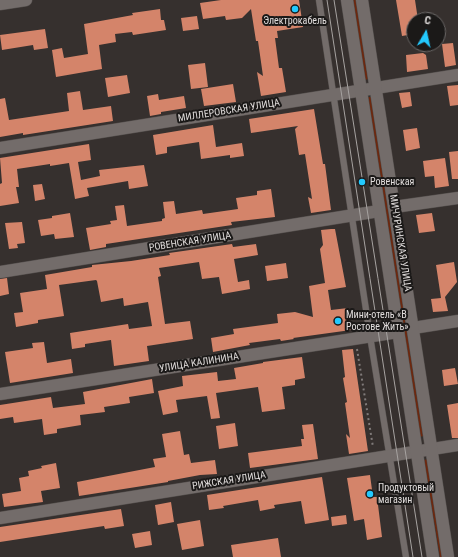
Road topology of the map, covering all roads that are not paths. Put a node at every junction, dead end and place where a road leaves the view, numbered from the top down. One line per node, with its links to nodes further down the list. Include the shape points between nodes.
1 (26, 0): 5 (street)
2 (319, 0): 9 (lane)
3 (347, 0): 8 (street, МИЧУРИНСКАЯ УЛИЦА)
4 (362, 0): 7 (street, МИЧУРИНСКАЯ УЛИЦА)
5 (0, 4)
6 (458, 75): 7 (street, МИЛЛЕРОВСКАЯ УЛИЦА)
7 (376, 88): 8 (street, МИЛЛЕРОВСКАЯ УЛИЦА); 12 (street, МИЧУРИНСКАЯ УЛИЦА)
8 (361, 90): 9 (street, МИЛЛЕРОВСКАЯ УЛИЦА); 13 (street, МИЧУРИНСКАЯ УЛИЦА)
9 (333, 95): 10 (street, МИЛЛЕРОВСКАЯ УЛИЦА); 14 (lane)
10 (0, 148)
11 (458, 198): 12 (street)
12 (394, 208): 17 (street, МИЧУРИНСКАЯ УЛИЦА)
13 (379, 211): 14 (street, РОВЕНСКАЯ УЛИЦА); 18 (street, МИЧУРИНСКАЯ УЛИЦА)
14 (352, 216): 15 (street, РОВЕНСКАЯ УЛИЦА); 19 (lane)
15 (0, 272)
16 (458, 321): 17 (street)
17 (413, 328): 22 (street, МИЧУРИНСКАЯ УЛИЦА)
18 (398, 332): 19 (street, УЛИЦА КАЛИНИНА); 23 (street, МИЧУРИНСКАЯ УЛИЦА)
19 (370, 336): 20 (street, УЛИЦА КАЛИНИНА); 24 (lane)
20 (0, 394)
21 (458, 445): 22 (street, РИЖСКАЯ УЛИЦА)
22 (432, 449): 23 (street, РИЖСКАЯ УЛИЦА); 28 (street, МИЧУРИНСКАЯ УЛИЦА)
23 (417, 451): 24 (street, РИЖСКАЯ УЛИЦА); 27 (street, МИЧУРИНСКАЯ УЛИЦА)
24 (389, 456): 25 (street, РИЖСКАЯ УЛИЦА); 26 (lane)
25 (0, 518)
26 (406, 557)
27 (433, 557)
28 (448, 557)

